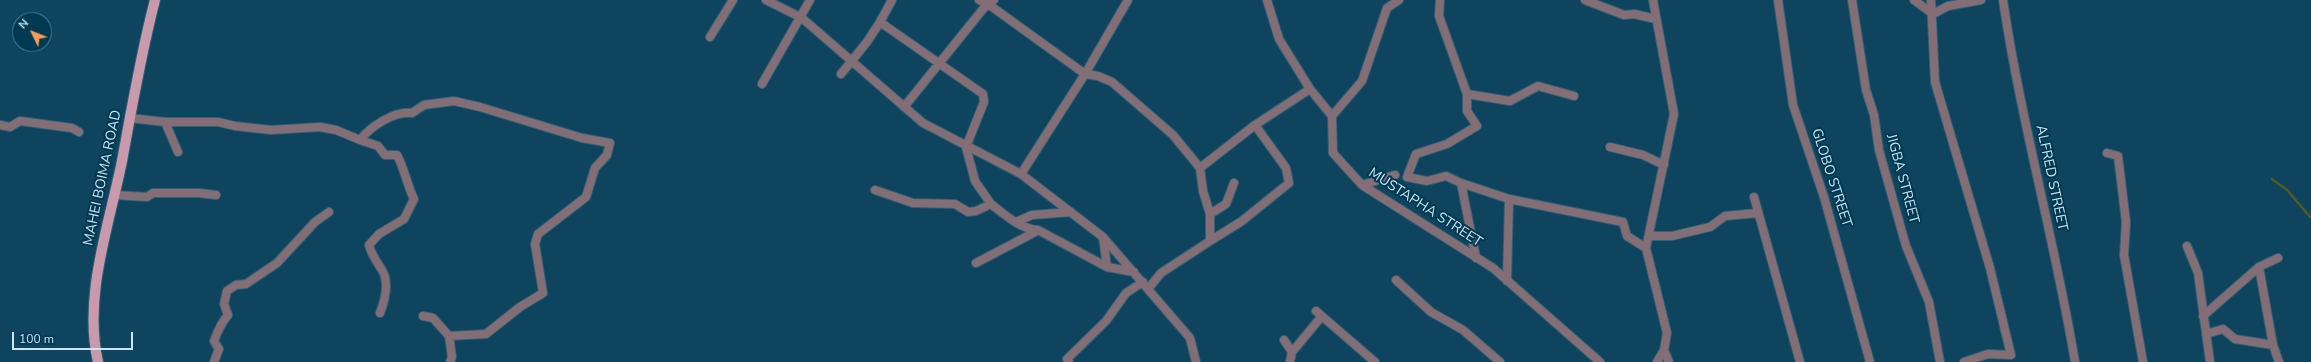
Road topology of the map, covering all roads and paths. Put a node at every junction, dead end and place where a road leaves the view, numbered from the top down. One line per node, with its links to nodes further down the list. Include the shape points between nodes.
1 (155, 0): 35 (main road, MAHEI BOIMA ROAD)
2 (733, 0): 24 (street)
3 (766, 0): 21 (street)
4 (810, 0): 21 (street)
5 (892, 0): 23 (street)
6 (979, 0): 19 (street)
7 (1128, 0): 28 (street)
8 (1267, 0): 30 (street, via 1279,39)
9 (1399, 0): 34 (street, via 1387,8 1362,81)
10 (1440, 0): 31 (street, via 1439,16)
11 (1585, 0): 22 (street, via 1624,15 1634,14)
12 (1653, 0): 22 (street)
13 (1778, 0): 103 (street, GLOBO STREET, via 1793,104 1824,196)
14 (1852, 0): 104 (street, JIGBA STREET, via 1866,90 1874,115 1878,150 1906,246 1929,302)
15 (1914, 0): 20 (street)
16 (1931, 0): 20 (street)
17 (1981, 0): 20 (street, via 1948,6)
18 (2003, 0): 106 (street, ALFRED STREET, via 2013,67 2034,156)
19 (991, 2): 26 (street); 28 (street)
20 (1933, 14): 90 (street, via 1935,82 1990,268)
21 (802, 18): 25 (street); 29 (street)
22 (1656, 19): 45 (street, via 1674,114)
23 (880, 22): 25 (street); 26 (street)
24 (710, 37)
25 (852, 61): 27 (street); 33 (street)
26 (938, 64): 33 (street); 41 (street, via 983,94 984,102)
27 (840, 74)
28 (1085, 74): 46 (street, via 1112,82 1173,135); 47 (street)
29 (762, 84)
30 (1310, 89): 34 (street); 38 (street)
31 (1467, 94): 32 (street, via 1510,101 1538,86); 50 (street, via 1467,111 1477,126 1447,144 1416,154 1407,177 1427,181 1446,176)
32 (1574, 96)
33 (904, 107): 41 (street, via 923,123)
34 (1332, 116): 51 (street, MUSTAPHA STREET, via 1333,153)
35 (130, 118): 36 (street); 53 (main road, MAHEI BOIMA ROAD)
36 (165, 122): 40 (street, via 218,122 271,130 320,127 336,130); 43 (street)
37 (0, 125): 39 (street, via 10,127 20,121 72,128)
38 (1255, 126): 46 (street); 66 (street, via 1286,168 1289,183 1242,221)
39 (79, 132)
40 (360, 140): 80 (street, via 378,146 385,155 397,155 404,167 407,186 414,199 404,219 379,234 369,245 370,251 384,272 386,298); 85 (street, via 366,132 389,117 402,112 412,113 424,105 454,101 582,138 610,143 607,155 595,168 586,197 538,234 535,244 543,293 520,307 486,334)
41 (966, 147): 47 (street); 57 (street, via 975,181)
42 (1610, 147): 45 (street, via 1643,155)
43 (178, 152)
44 (2106, 153): 107 (street, via 2118,156 2126,222 2124,255)
45 (1664, 165): 64 (street)
46 (1200, 168): 61 (street)
47 (1021, 174): 59 (street)
48 (1395, 176): 51 (street)
49 (1234, 183): 61 (street, via 1226,204)
50 (1461, 183): 56 (street); 69 (street)
51 (1362, 185): 69 (street, MUSTAPHA STREET)
52 (875, 190): 57 (street, via 913,203 955,204 968,212 976,212)
53 (114, 195): 54 (street, via 146,198 153,193); 91 (main road, MAHEI BOIMA ROAD, via 95,297 93,341)
54 (216, 195)
55 (1754, 196): 60 (street)
56 (1509, 199): 68 (street, via 1623,222 1627,236); 76 (street)
57 (991, 204): 62 (street)
58 (328, 212): 92 (street, via 277,263 246,284 236,285 227,291 224,304 228,315 220,324 214,341 219,349)
59 (1071, 212): 62 (street, via 1032,215); 65 (street)
60 (1758, 213): 64 (street, via 1725,216 1710,227 1672,236); 102 (street)
61 (1210, 214): 66 (street)
62 (1016, 222): 63 (street)
63 (1038, 230): 71 (street); 72 (street)
64 (1649, 236): 68 (street)
65 (1103, 237): 72 (street); 74 (street)
66 (1210, 241): 78 (street, via 1161,273)
67 (2187, 246): 83 (street, via 2198,273)
68 (1646, 248): 88 (street, via 1667,333)
69 (1476, 258): 76 (street, MUSTAPHA STREET, via 1493,268)
70 (2278, 258): 73 (street)
71 (976, 263)
72 (1107, 267): 74 (street)
73 (2259, 267): 83 (street); 87 (street)
74 (1134, 272): 77 (street)
75 (1396, 280): 98 (street, via 1431,312 1463,330)
76 (1507, 281): 99 (street, MUSTAPHA STREET)
77 (1142, 282): 78 (street); 94 (street, via 1126,293 1106,321 1067,359)
78 (1148, 289): 95 (street, via 1190,338)
79 (1316, 310): 82 (street)
80 (380, 313)
81 (423, 316): 85 (street, via 433,318)
82 (1322, 316): 89 (street); 97 (street)
83 (2203, 316): 84 (street)
84 (2206, 334): 87 (street, via 2223,329 2235,339); 108 (street)
85 (449, 336): 93 (street, via 452,356)
86 (1284, 340): 89 (street)
87 (2273, 345): 109 (street)
88 (1664, 350): 100 (street); 101 (street)
89 (1292, 352): 96 (street)
90 (2011, 358): 105 (street, via 1988,354)
91 (98, 362)
92 (214, 362)
93 (450, 362)
94 (1069, 362)
95 (1196, 362)
96 (1290, 362)
97 (1375, 362)
98 (1500, 362)
99 (1600, 362)
100 (1657, 362)
101 (1669, 362)
102 (1800, 362)
103 (1870, 362)
104 (1940, 362)
105 (1964, 362)
106 (2075, 362)
107 (2143, 362)
108 (2210, 362)
109 (2279, 362)

